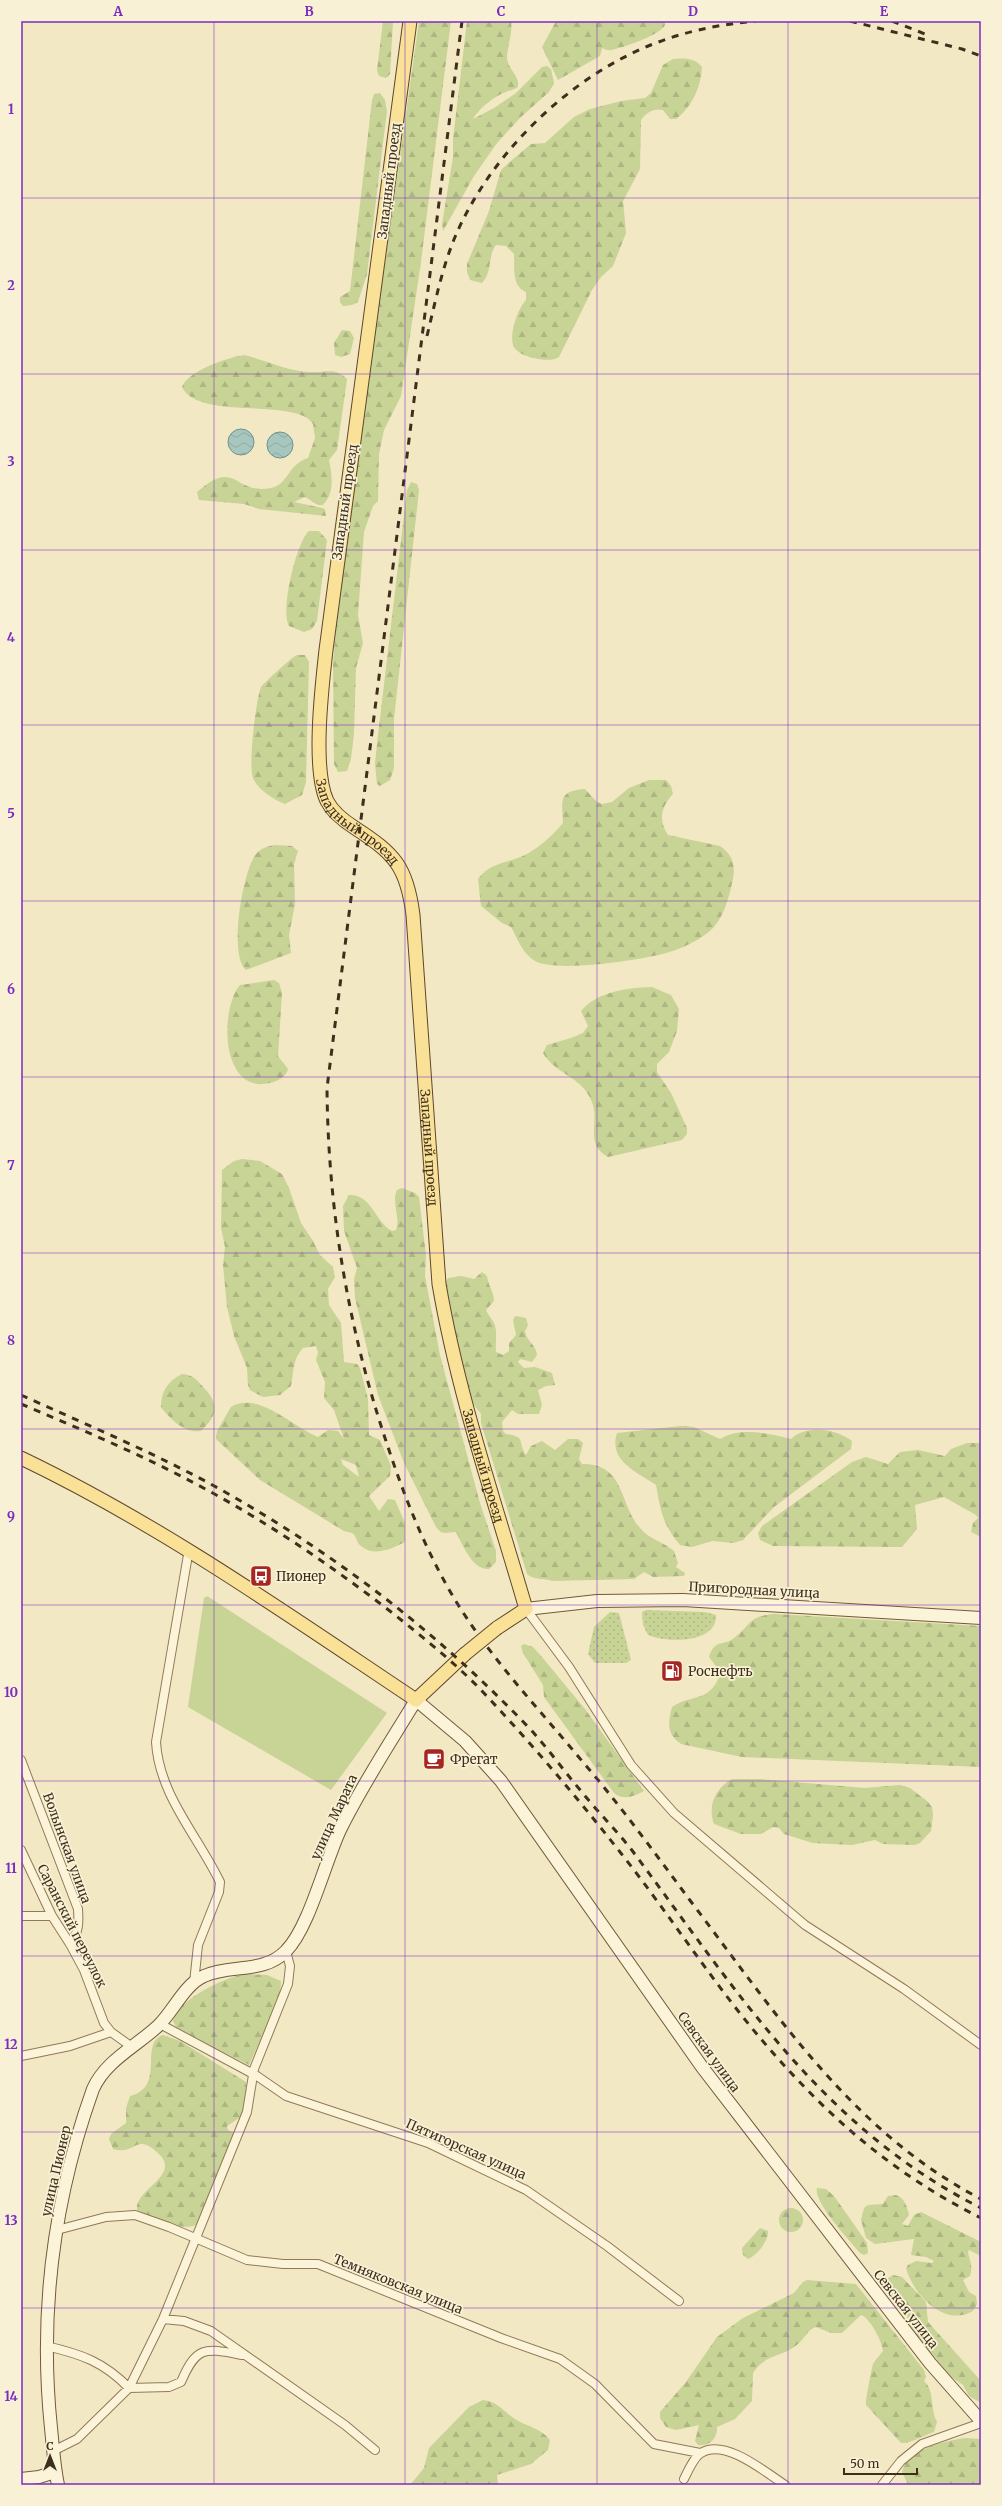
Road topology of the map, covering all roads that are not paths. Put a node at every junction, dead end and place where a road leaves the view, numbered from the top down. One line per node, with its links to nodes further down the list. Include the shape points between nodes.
1 (410, 21): 4 (main road, Западный проезд, via 326,650 321,701 320,761 323,787 336,813 393,855 408,884 439,1284 458,1372)
2 (21, 1458): 3 (main road, via 110,1503)
3 (189, 1548): 6 (main road); 13 (street, via 156,1742 160,1767 169,1792 182,1819 220,1882 219,1892 198,1945)
4 (526, 1609): 5 (street, Пригородная улица, via 597,1601 683,1600); 6 (main road, bridge, via 496,1628); 16 (street, via 569,1667 631,1765 674,1813 805,1925 904,1989)
5 (981, 1618)
6 (416, 1700): 12 (street, улица Марата, via 368,1778 340,1831 304,1921); 27 (street, Севская улица, via 465,1741 501,1780 702,2067 930,2363)
7 (21, 1760): 11 (street, Волынская улица, via 78,1909 76,1936)
8 (21, 1850): 10 (street, Саранский переулок)
9 (21, 1916): 10 (street)
10 (52, 1916): 11 (street, Саранский переулок)
11 (70, 1944): 15 (street, Саранский переулок, via 84,1970 104,2024)
12 (286, 1951): 13 (street, улица Пионер, via 261,1965 214,1972); 19 (street, via 290,1966 285,1995)
13 (194, 1983): 14 (street, улица Пионер)
14 (160, 2024): 17 (street, улица Пионер); 19 (street, Пятигорская улица)
15 (111, 2032): 17 (street, Саранский переулок); 18 (street, via 70,2046)
16 (981, 2045)
17 (132, 2048): 20 (street, улица Пионер, via 102,2072 93,2089 74,2152)
18 (21, 2056)
19 (252, 2074): 21 (street, via 247,2112); 22 (street, Пятигорская улица, via 286,2096 428,2143 526,2190 607,2246)
20 (57, 2230): 21 (street, Темняковская улица, via 122,2214 145,2218); 24 (street, улица Пионер, via 49,2289)
21 (194, 2238): 23 (street); 30 (street, Темняковская улица, via 247,2260 318,2264 501,2338 560,2359 595,2384 654,2444)
22 (679, 2301)
23 (163, 2319): 25 (street, via 212,2331); 26 (street)
24 (46, 2346): 26 (street, via 105,2366); 29 (street, улица Пионер, via 46,2381)
25 (245, 2355): 26 (street, via 217,2350 199,2353 190,2360 181,2382 169,2387); 28 (street, via 345,2425)
26 (129, 2388): 29 (street, via 77,2439)
27 (981, 2422): 36 (street, via 922,2444 901,2461)
28 (375, 2450)
29 (53, 2451): 31 (street, улица Пионер)
30 (700, 2453): 33 (street); 35 (street, via 714,2448 730,2451)
31 (55, 2472): 32 (street); 34 (street, улица Пионер)
32 (21, 2479)
33 (684, 2479)
34 (58, 2485)
35 (785, 2485)
36 (882, 2485)

